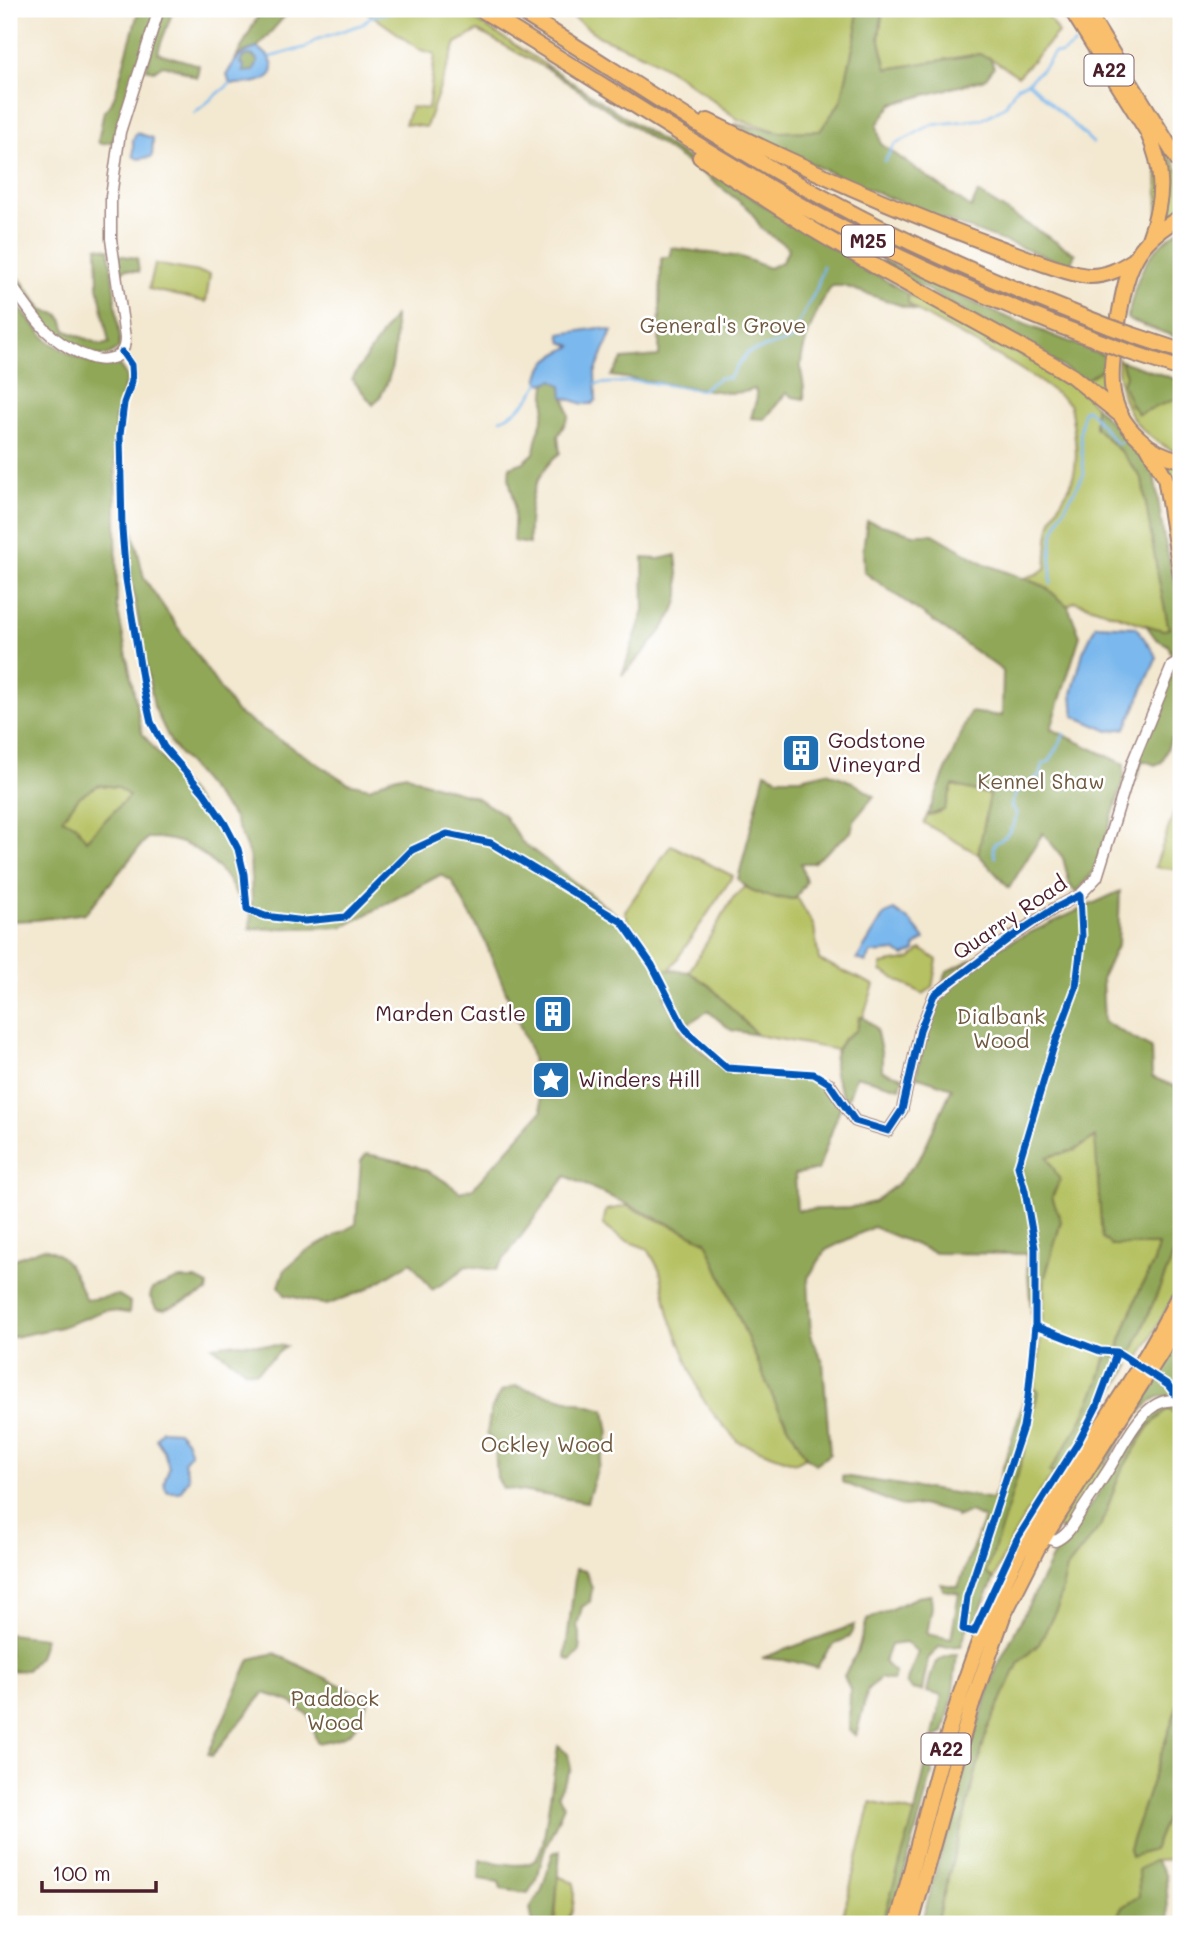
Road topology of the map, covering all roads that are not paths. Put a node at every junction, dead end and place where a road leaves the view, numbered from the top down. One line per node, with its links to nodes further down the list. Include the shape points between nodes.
1 (159, 9): 12 (street, via 120,132 111,197 111,239 125,338 122,352 100,360 52,338)
2 (480, 9): 7 (highway, M25)
3 (516, 9): 6 (highway, M25)
4 (1070, 9): 10 (highway, A22, via 1154,147 1162,183)
5 (1085, 9): 8 (highway, A22)
6 (663, 101): 11 (highway, M25, via 800,167 1019,255 1087,276 1105,275); 13 (highway, M25, bridge, via 776,171 893,234 964,268)
7 (647, 115): 14 (highway, M25, bridge, via 884,249 989,298); 15 (highway, M25, via 693,153 793,217 1054,365)
8 (1181, 166)
9 (1181, 218): 10 (highway)
10 (1149, 240): 11 (highway)
11 (1134, 260): 15 (highway, via 1112,360 1112,391)
12 (9, 282)
13 (1181, 351)
14 (1181, 369)
15 (1119, 414): 16 (highway)
16 (1147, 445): 17 (highway); 18 (highway, via 1165,477)
17 (1181, 460)
18 (1181, 576)
19 (1181, 661): 20 (street, Quarry Road, via 1172,666 1133,761 1097,877 1080,895 1010,938 934,995 919,1030 902,1110 888,1131 855,1121)
20 (830, 1083)
21 (1181, 1291): 25 (highway, A22, via 1144,1362 1005,1579 961,1695)
22 (1181, 1321): 24 (highway, A22)
23 (1181, 1402): 24 (street, via 1167,1400 1146,1411 1068,1533 1055,1541)
24 (1045, 1537): 26 (highway, A22, via 1018,1583 990,1648)
25 (897, 1924)
26 (911, 1924)

